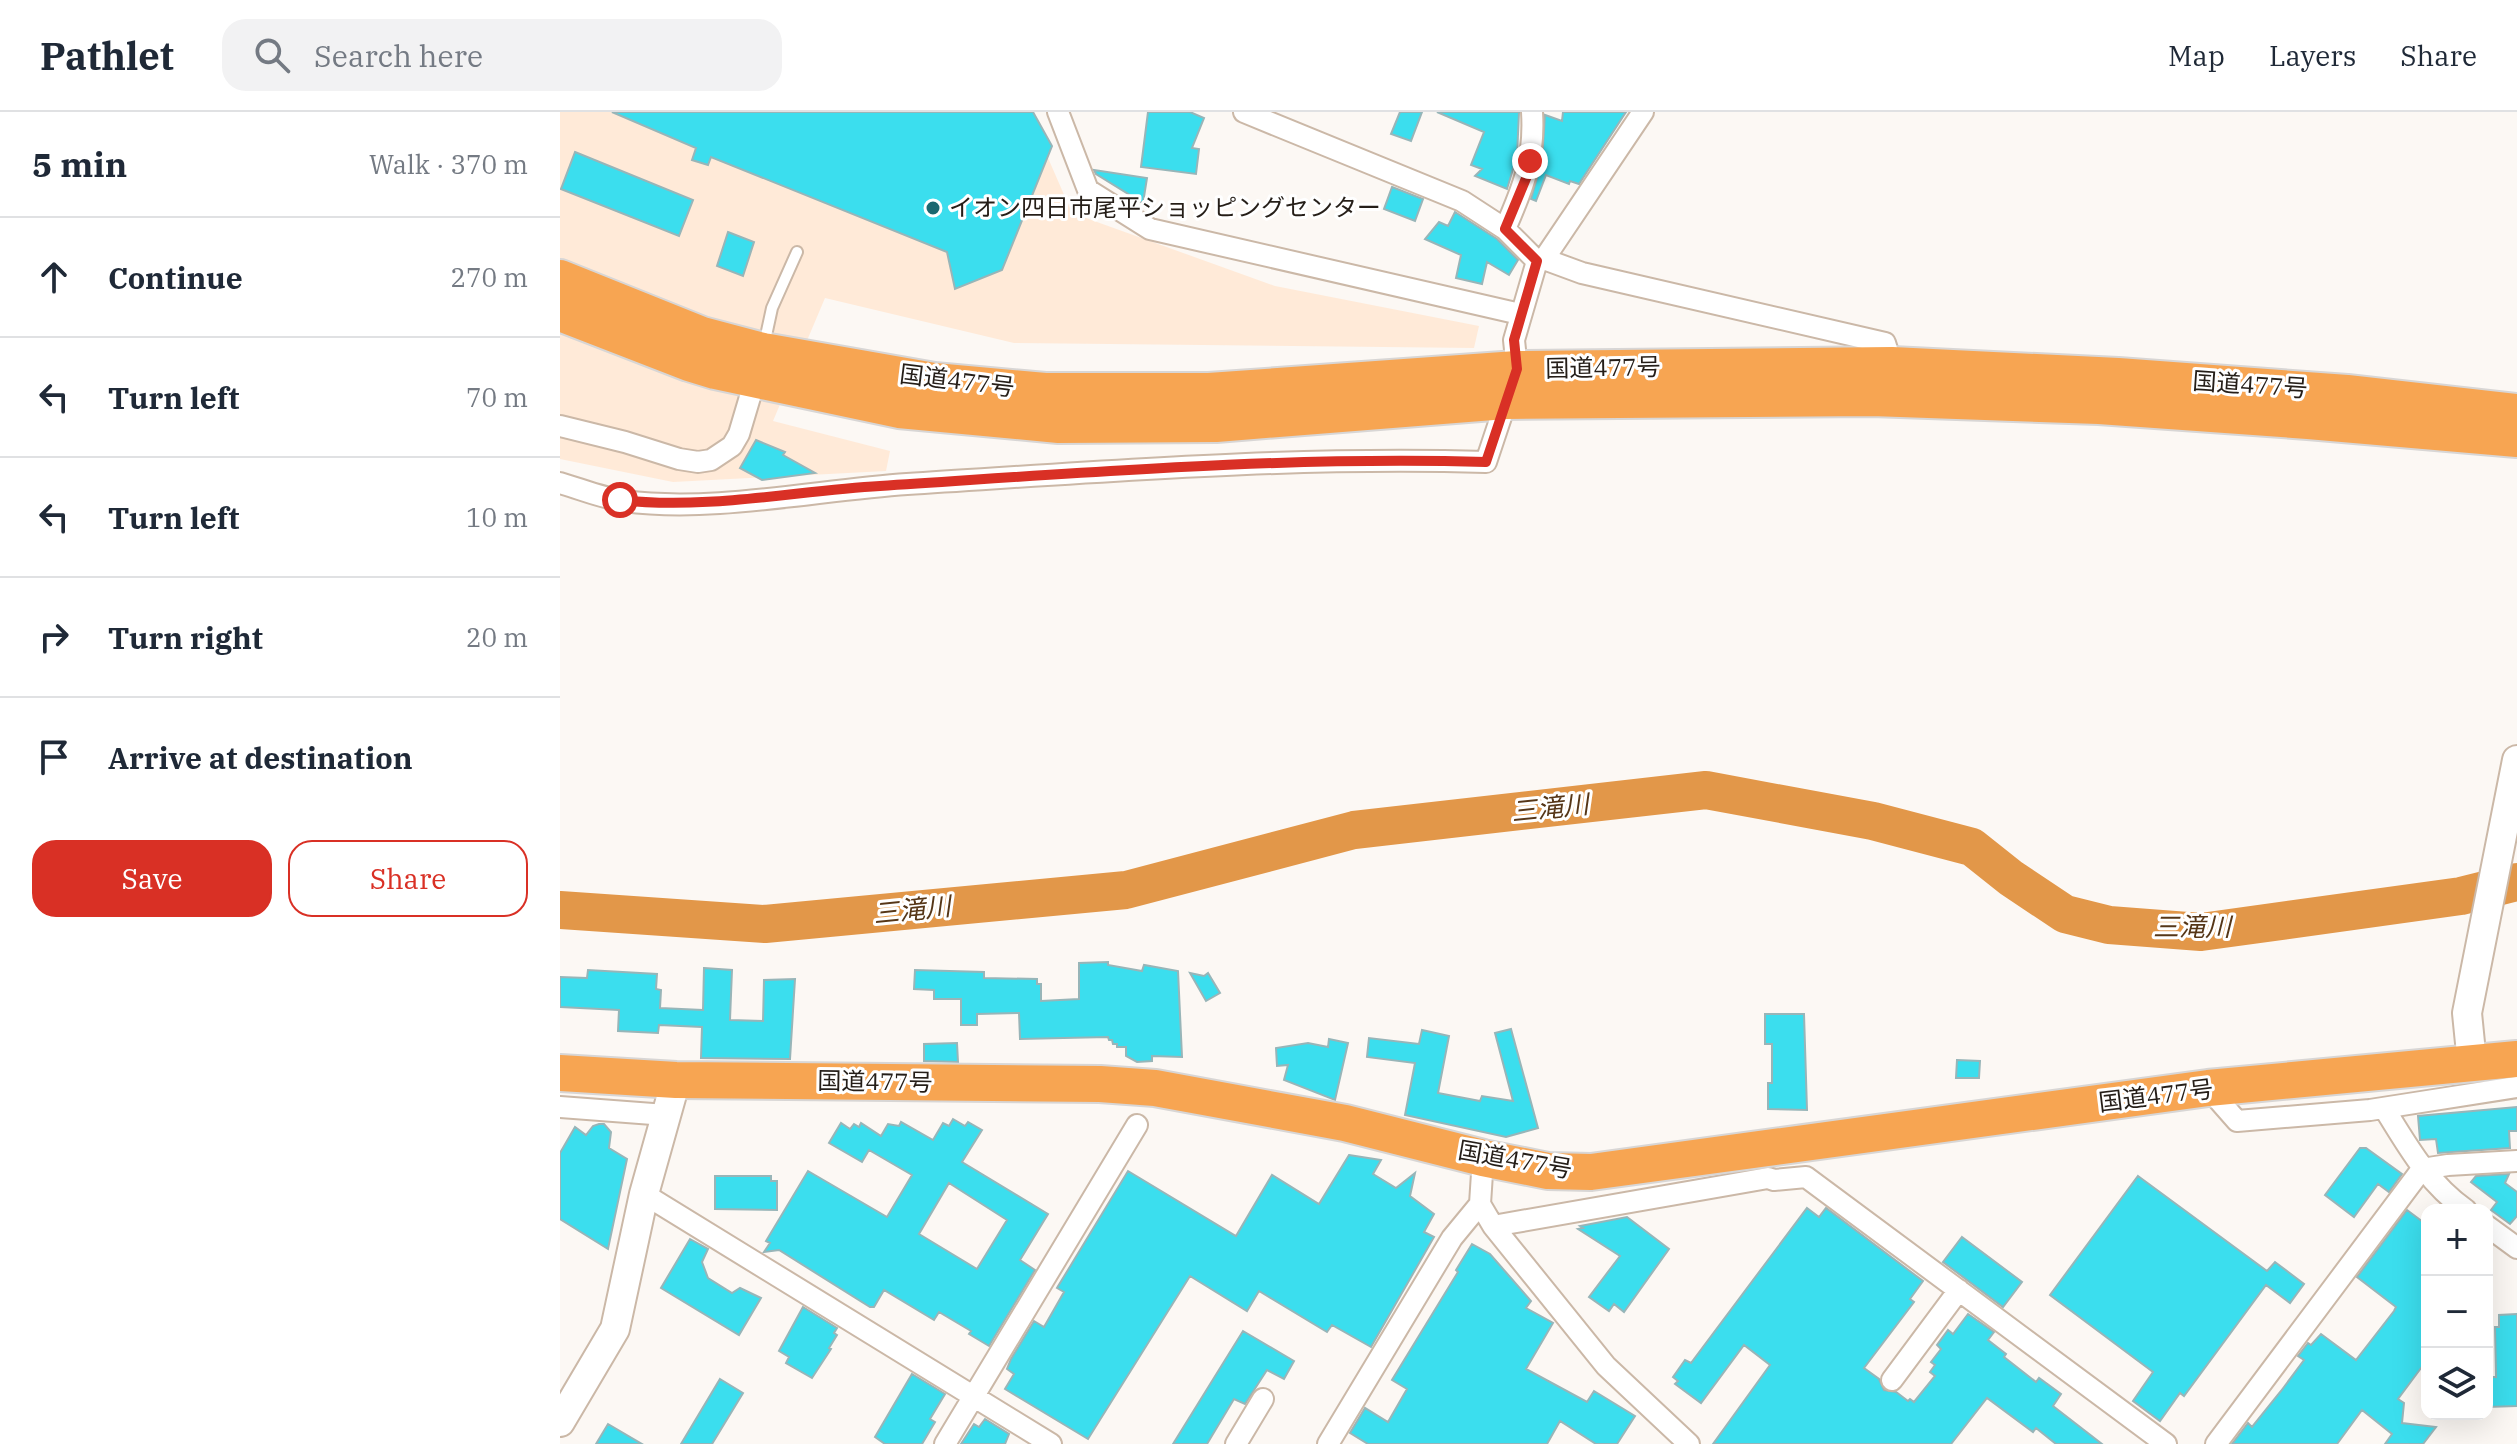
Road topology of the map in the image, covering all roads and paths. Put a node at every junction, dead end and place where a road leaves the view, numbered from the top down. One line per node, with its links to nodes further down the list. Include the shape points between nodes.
1 (1058, 112): 10 (street, via 1088,190 1150,229)
2 (1532, 112): 5 (street, via 1527,176)
3 (1643, 112): 7 (street)
4 (1253, 114): 5 (street, via 1462,201)
5 (1505, 229): 7 (street)
6 (797, 252): 11 (lane, via 772,308)
7 (1541, 260): 10 (street); 12 (street, via 1885,343)
8 (560, 278): 11 (highway, 国道477号, via 702,335)
9 (560, 313): 11 (highway, 国道477号, via 689,363)
10 (1520, 314): 13 (street)
11 (759, 365): 13 (highway, 国道477号, via 899,410 1059,425 1216,424); 15 (street, via 739,434 732,446 711,460 679,459)
12 (1892, 365): 13 (highway, 国道477号); 14 (highway, 国道477号, via 2332,391)
13 (1511, 385): 16 (highway, 国道477号, via 2084,406); 17 (street, via 1486,462 1357,459 1074,473 701,502 620,500)
14 (2517, 412)
15 (560, 426)
16 (2517, 439)
17 (560, 483)
18 (2517, 760): 20 (street, via 2467,1013)
19 (2517, 1059): 20 (highway, 国道477号)
20 (2472, 1063): 24 (highway, 国道477号)
21 (560, 1073): 22 (highway, 国道477号)
22 (676, 1080): 27 (street); 29 (highway, 国道477号, via 1155,1088 1345,1123)
23 (2517, 1087): 26 (street)
24 (2208, 1088): 26 (street, via 2237,1121); 29 (highway, 国道477号, via 1591,1172 1548,1171)
25 (560, 1107): 27 (street)
26 (2384, 1108): 31 (street)
27 (666, 1115): 32 (street)
28 (1137, 1125): 40 (street)
29 (1483, 1158): 33 (street)
30 (2517, 1161): 31 (street)
31 (2422, 1169): 34 (street); 49 (street)
32 (644, 1194): 40 (street); 42 (street, via 615,1329)
33 (1480, 1204): 35 (street); 46 (street, via 1452,1238)
34 (2458, 1204)
35 (1493, 1226): 38 (street, via 1768,1178 1806,1177); 47 (street, via 1606,1366)
36 (2493, 1230): 37 (street)
37 (2517, 1248)
38 (1959, 1290): 39 (street); 48 (street)
39 (1892, 1380)
40 (973, 1397): 43 (street); 44 (street)
41 (1263, 1399): 45 (street)
42 (560, 1422)
43 (945, 1444)
44 (1051, 1444)
45 (1236, 1444)
46 (1328, 1444)
47 (1689, 1444)
48 (2166, 1444)
49 (2216, 1444)

